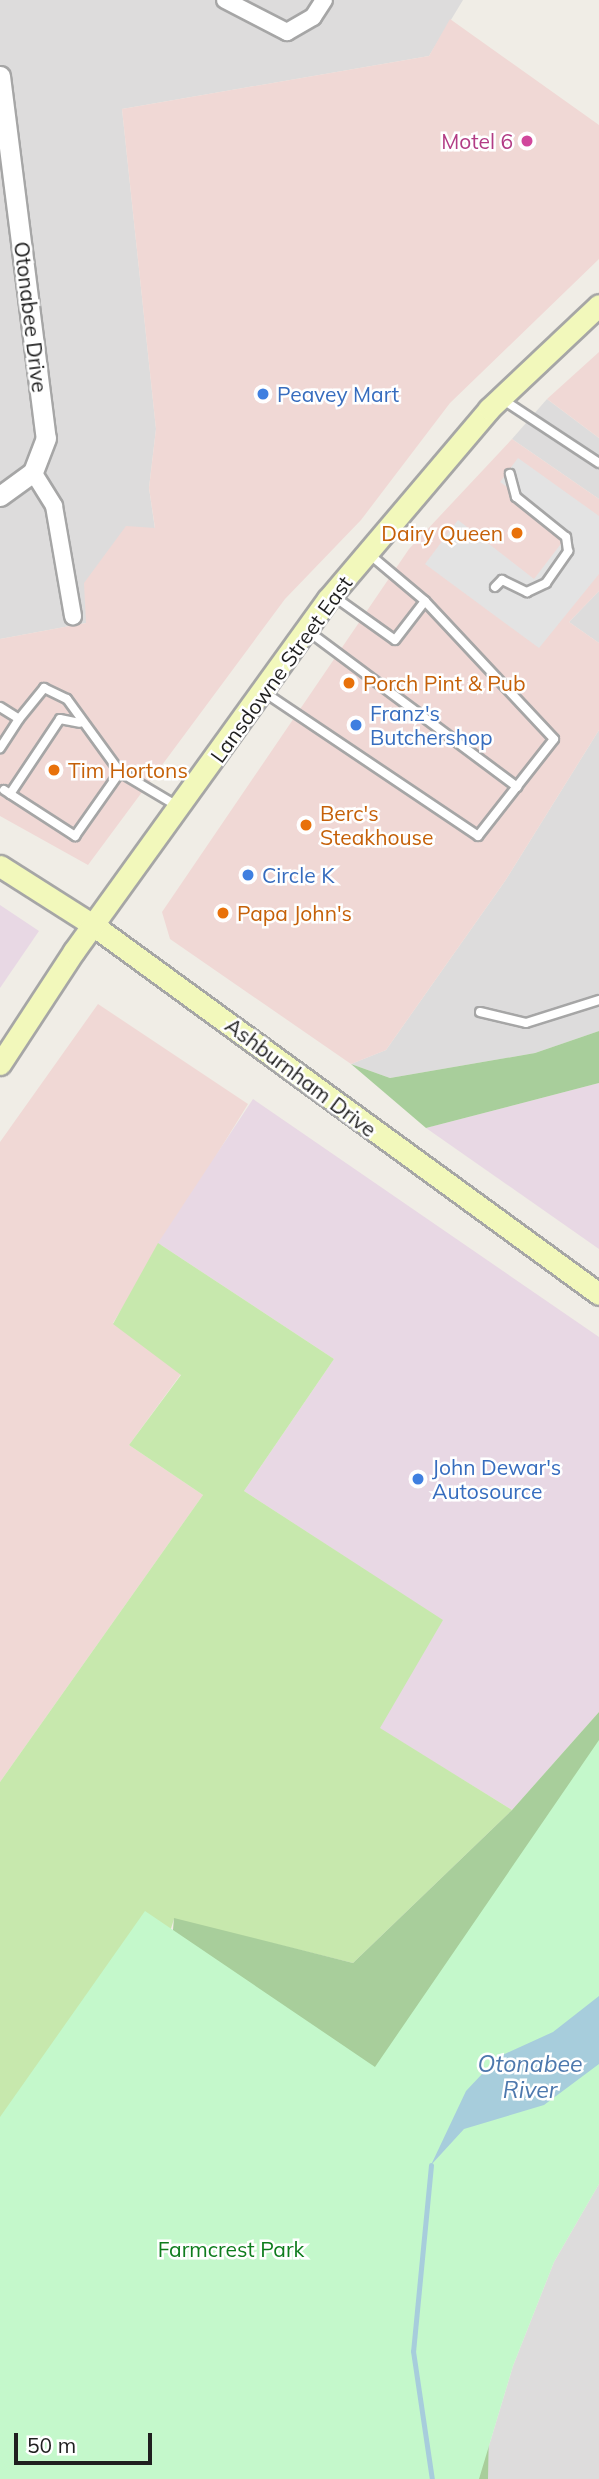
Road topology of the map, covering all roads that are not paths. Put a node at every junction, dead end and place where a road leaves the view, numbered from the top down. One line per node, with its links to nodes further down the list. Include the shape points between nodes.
1 (225, 0): 2 (street, via 287,32 313,17)
2 (324, 0)
3 (0, 76): 7 (street, Otonabee Drive, via 46,438)
4 (599, 305): 5 (main road, Lansdowne Street East)
5 (499, 398): 6 (lane); 10 (main road, Lansdowne Street East)
6 (599, 463)
7 (33, 472): 9 (street); 14 (street, via 54,506)
8 (510, 474): 11 (lane, via 516,497 566,537 568,551 546,583 527,592 502,580)
9 (0, 496)
10 (368, 553): 12 (main road, Lansdowne Street East); 13 (lane)
11 (495, 587)
12 (331, 595): 13 (lane, via 395,640); 15 (main road, Lansdowne Street East)
13 (425, 601): 22 (lane, via 554,739)
14 (73, 616)
15 (306, 629): 16 (main road, Lansdowne Street East); 22 (lane)
16 (261, 690): 22 (lane, via 478,836); 24 (main road, Lansdowne Street East)
17 (0, 707): 18 (lane)
18 (19, 719): 19 (lane, via 44,688 67,699); 20 (lane)
19 (80, 723): 21 (lane); 23 (lane, via 60,719)
20 (0, 748)
21 (120, 772): 23 (lane, via 75,836); 24 (lane)
22 (517, 787)
23 (4, 791)
24 (181, 808): 26 (main road, Lansdowne Street East)
25 (0, 866): 26 (main road, Ashburnham Drive)
26 (93, 925): 29 (main road, Lansdowne Street East); 30 (main road, Ashburnham Drive)
27 (599, 1000): 28 (lane, via 526,1024)
28 (480, 1012)
29 (0, 1064)
30 (599, 1294)

